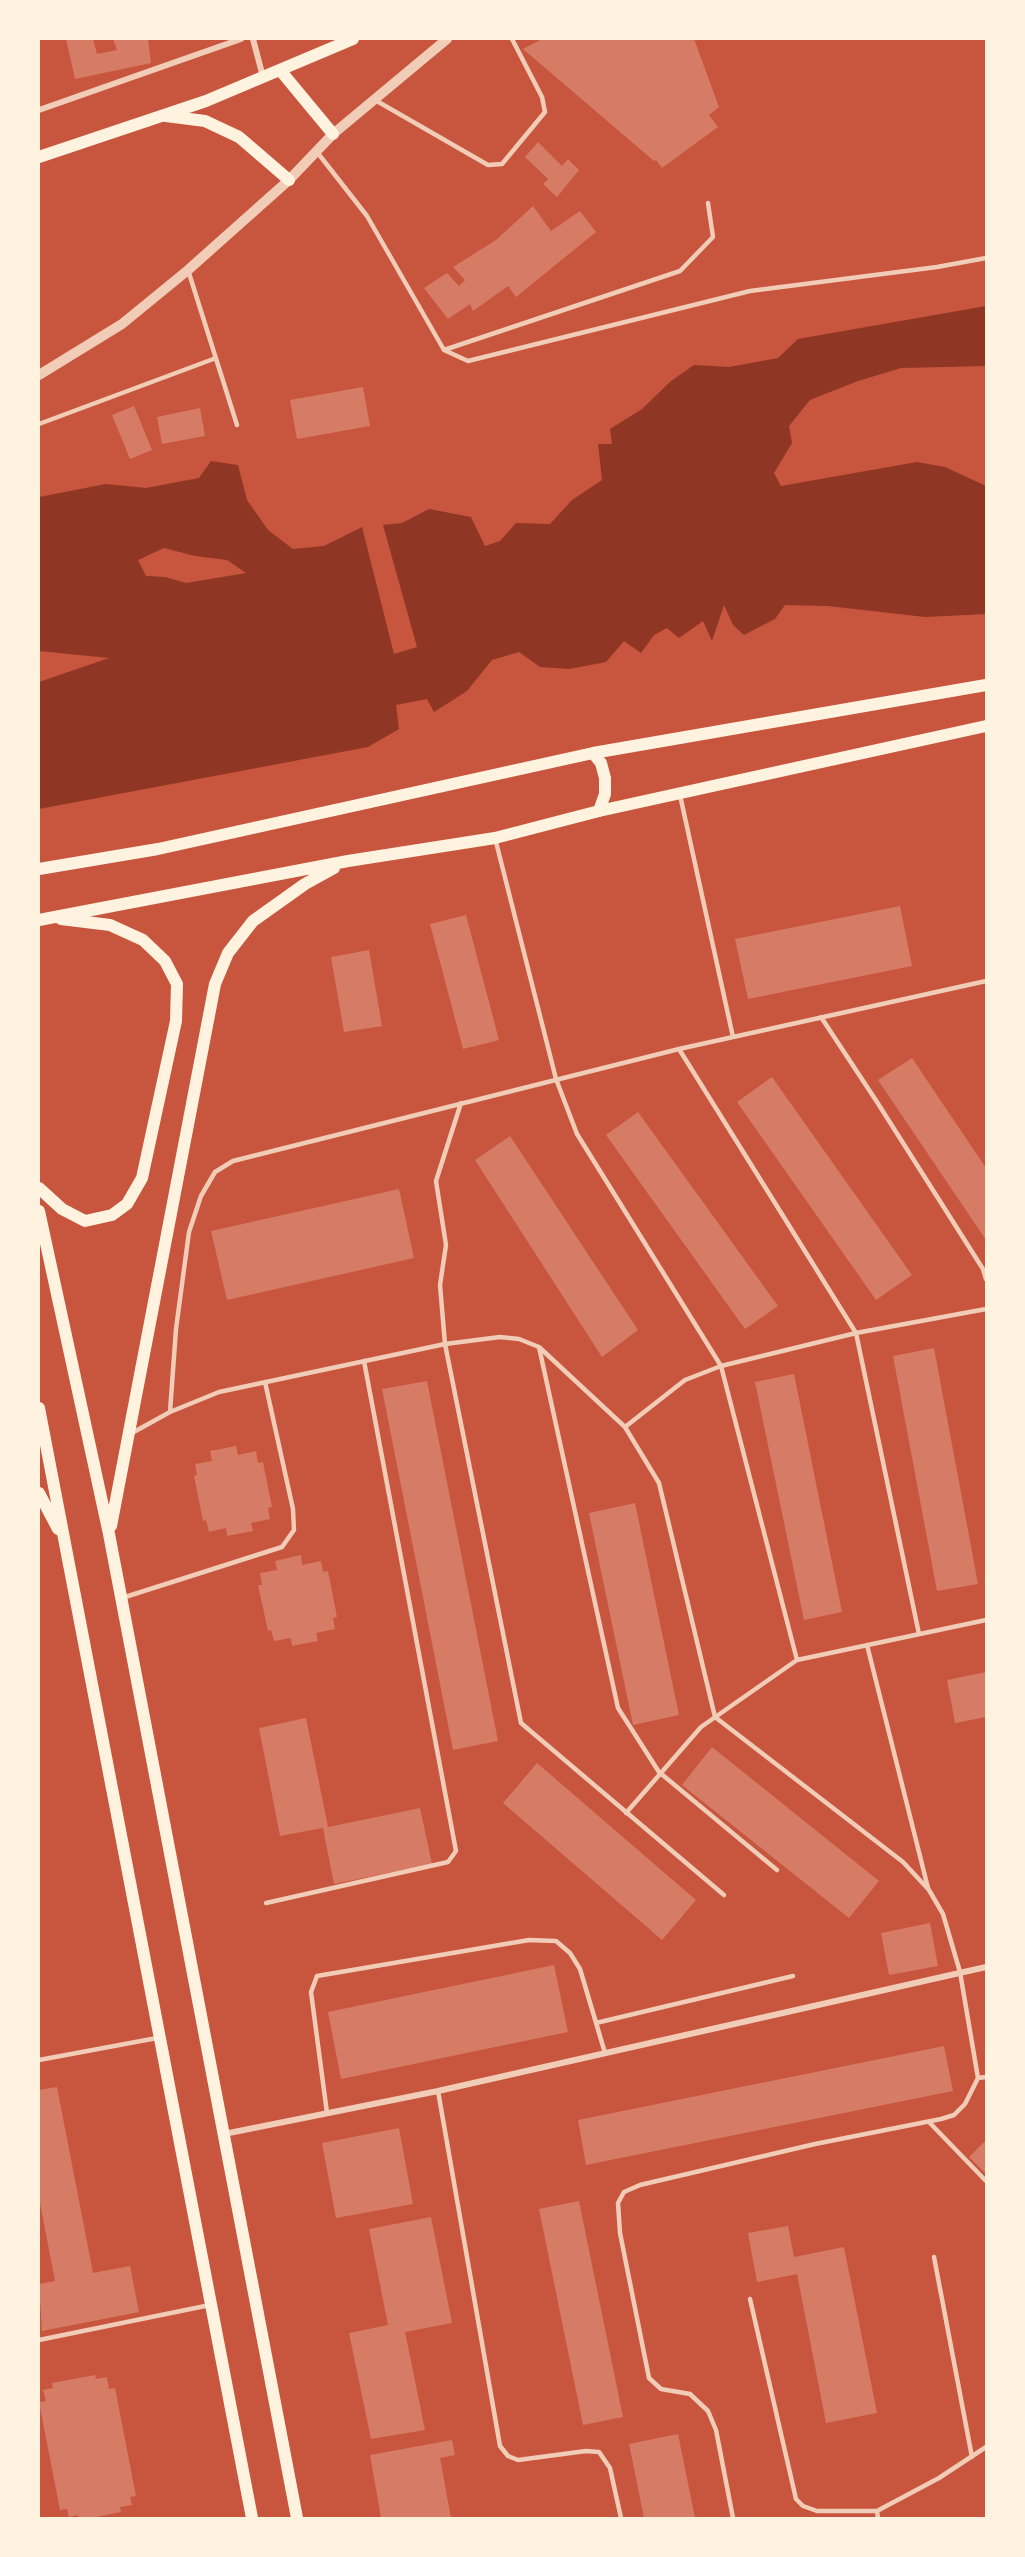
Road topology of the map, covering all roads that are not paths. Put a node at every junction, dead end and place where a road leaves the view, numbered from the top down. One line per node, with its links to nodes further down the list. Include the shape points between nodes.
1 (241, 39): 9 (street)
2 (253, 39): 7 (street)
3 (353, 39): 6 (main road)
4 (447, 39): 8 (street)
5 (512, 39): 8 (lane, via 543,97 545,112 502,164 488,165)
6 (280, 70): 7 (main road); 11 (main road)
7 (263, 77): 10 (main road)
8 (372, 99): 11 (street)
9 (39, 110)
10 (161, 116): 13 (main road); 14 (main road, via 205,121 239,137)
11 (333, 134): 12 (street)
12 (317, 152): 14 (street); 18 (lane, via 367,216)
13 (39, 158)
14 (289, 180): 17 (street)
15 (708, 203): 18 (lane, via 713,237 680,271)
16 (986, 258): 18 (lane, via 750,291 468,360)
17 (188, 270): 19 (lane); 20 (street, via 122,324)
18 (444, 350)
19 (216, 358): 21 (lane); 22 (lane)
20 (39, 375)
21 (39, 424)
22 (237, 426)
23 (986, 685): 25 (main road)
24 (986, 726): 26 (main road)
25 (593, 753): 27 (main road, via 602,763 605,778 605,794); 30 (main road, via 158,849)
26 (680, 795): 27 (main road); 34 (lane)
27 (598, 811): 28 (main road)
28 (495, 838): 29 (main road); 36 (lane)
29 (348, 861): 31 (main road); 51 (main road, via 305,884 253,921 228,953 215,984)
30 (39, 869)
31 (44, 919): 38 (main road, via 110,925 144,940 165,961 177,984 176,1021 142,1178 127,1204 112,1215 85,1221 62,1209)
32 (986, 981): 33 (lane)
33 (821, 1017): 34 (lane); 40 (lane)
34 (733, 1037): 35 (lane)
35 (679, 1049): 36 (lane); 42 (lane)
36 (556, 1079): 37 (lane); 46 (lane, via 577,1134)
37 (461, 1103): 43 (lane, via 436,1181 446,1245 440,1285); 49 (lane, via 277,1148 233,1161 215,1172 201,1196 189,1232)
38 (39, 1188)
39 (39, 1211): 53 (main road)
40 (986, 1279)
41 (986, 1309): 42 (lane)
42 (856, 1333): 46 (lane); 57 (lane)
43 (445, 1344): 44 (lane, via 500,1337); 45 (lane); 62 (lane, via 521,1723)
44 (539, 1347): 50 (lane); 61 (lane, via 618,1708)
45 (364, 1361): 47 (lane); 66 (lane, via 456,1851 448,1862)
46 (721, 1366): 50 (lane, via 685,1380); 59 (lane)
47 (265, 1382): 49 (lane, via 219,1392); 55 (lane, via 293,1509 294,1530 282,1547)
48 (39, 1408): 54 (main road)
49 (170, 1412): 51 (lane)
50 (625, 1427): 60 (lane, via 659,1483)
51 (127, 1436): 53 (main road)
52 (39, 1493): 54 (main road)
53 (109, 1534): 55 (main road)
54 (65, 1543): 71 (main road)
55 (122, 1598): 79 (main road)
56 (986, 1620): 57 (lane)
57 (919, 1634): 58 (lane)
58 (867, 1645): 59 (lane); 64 (lane)
59 (797, 1660): 60 (lane)
60 (715, 1717): 61 (lane); 64 (lane, via 903,1862)
61 (659, 1772): 62 (lane); 63 (lane)
62 (626, 1813): 65 (lane)
63 (777, 1870)
64 (929, 1890): 68 (lane, via 943,1914)
65 (724, 1895)
66 (266, 1904)
67 (986, 1967): 68 (street)
68 (960, 1972): 72 (street); 75 (lane)
69 (793, 1976): 70 (lane)
70 (596, 2023): 72 (lane); 77 (lane, via 575,1959 556,1941 529,1940 317,1976 311,1992 314,2034)
71 (160, 2038): 73 (lane); 83 (main road)
72 (605, 2053): 76 (street)
73 (39, 2060)
74 (986, 2077): 75 (lane)
75 (978, 2078): 78 (lane, via 965,2104 954,2115)
76 (438, 2091): 77 (street); 90 (lane, via 500,2446 518,2460 598,2452 610,2468)
77 (327, 2113): 79 (street)
78 (929, 2122): 80 (lane); 91 (lane, via 639,2185 624,2192 618,2203 620,2233 649,2378 661,2389 690,2394 708,2411 716,2430)
79 (224, 2134): 89 (main road)
80 (986, 2181)
81 (934, 2258): 86 (lane)
82 (750, 2299): 87 (lane, via 796,2499 817,2511)
83 (212, 2305): 84 (lane); 88 (main road)
84 (39, 2340)
85 (986, 2446): 86 (lane)
86 (972, 2457): 87 (lane)
87 (877, 2511): 92 (lane)
88 (252, 2518)
89 (297, 2518)
90 (621, 2518)
91 (733, 2518)
92 (878, 2518)

